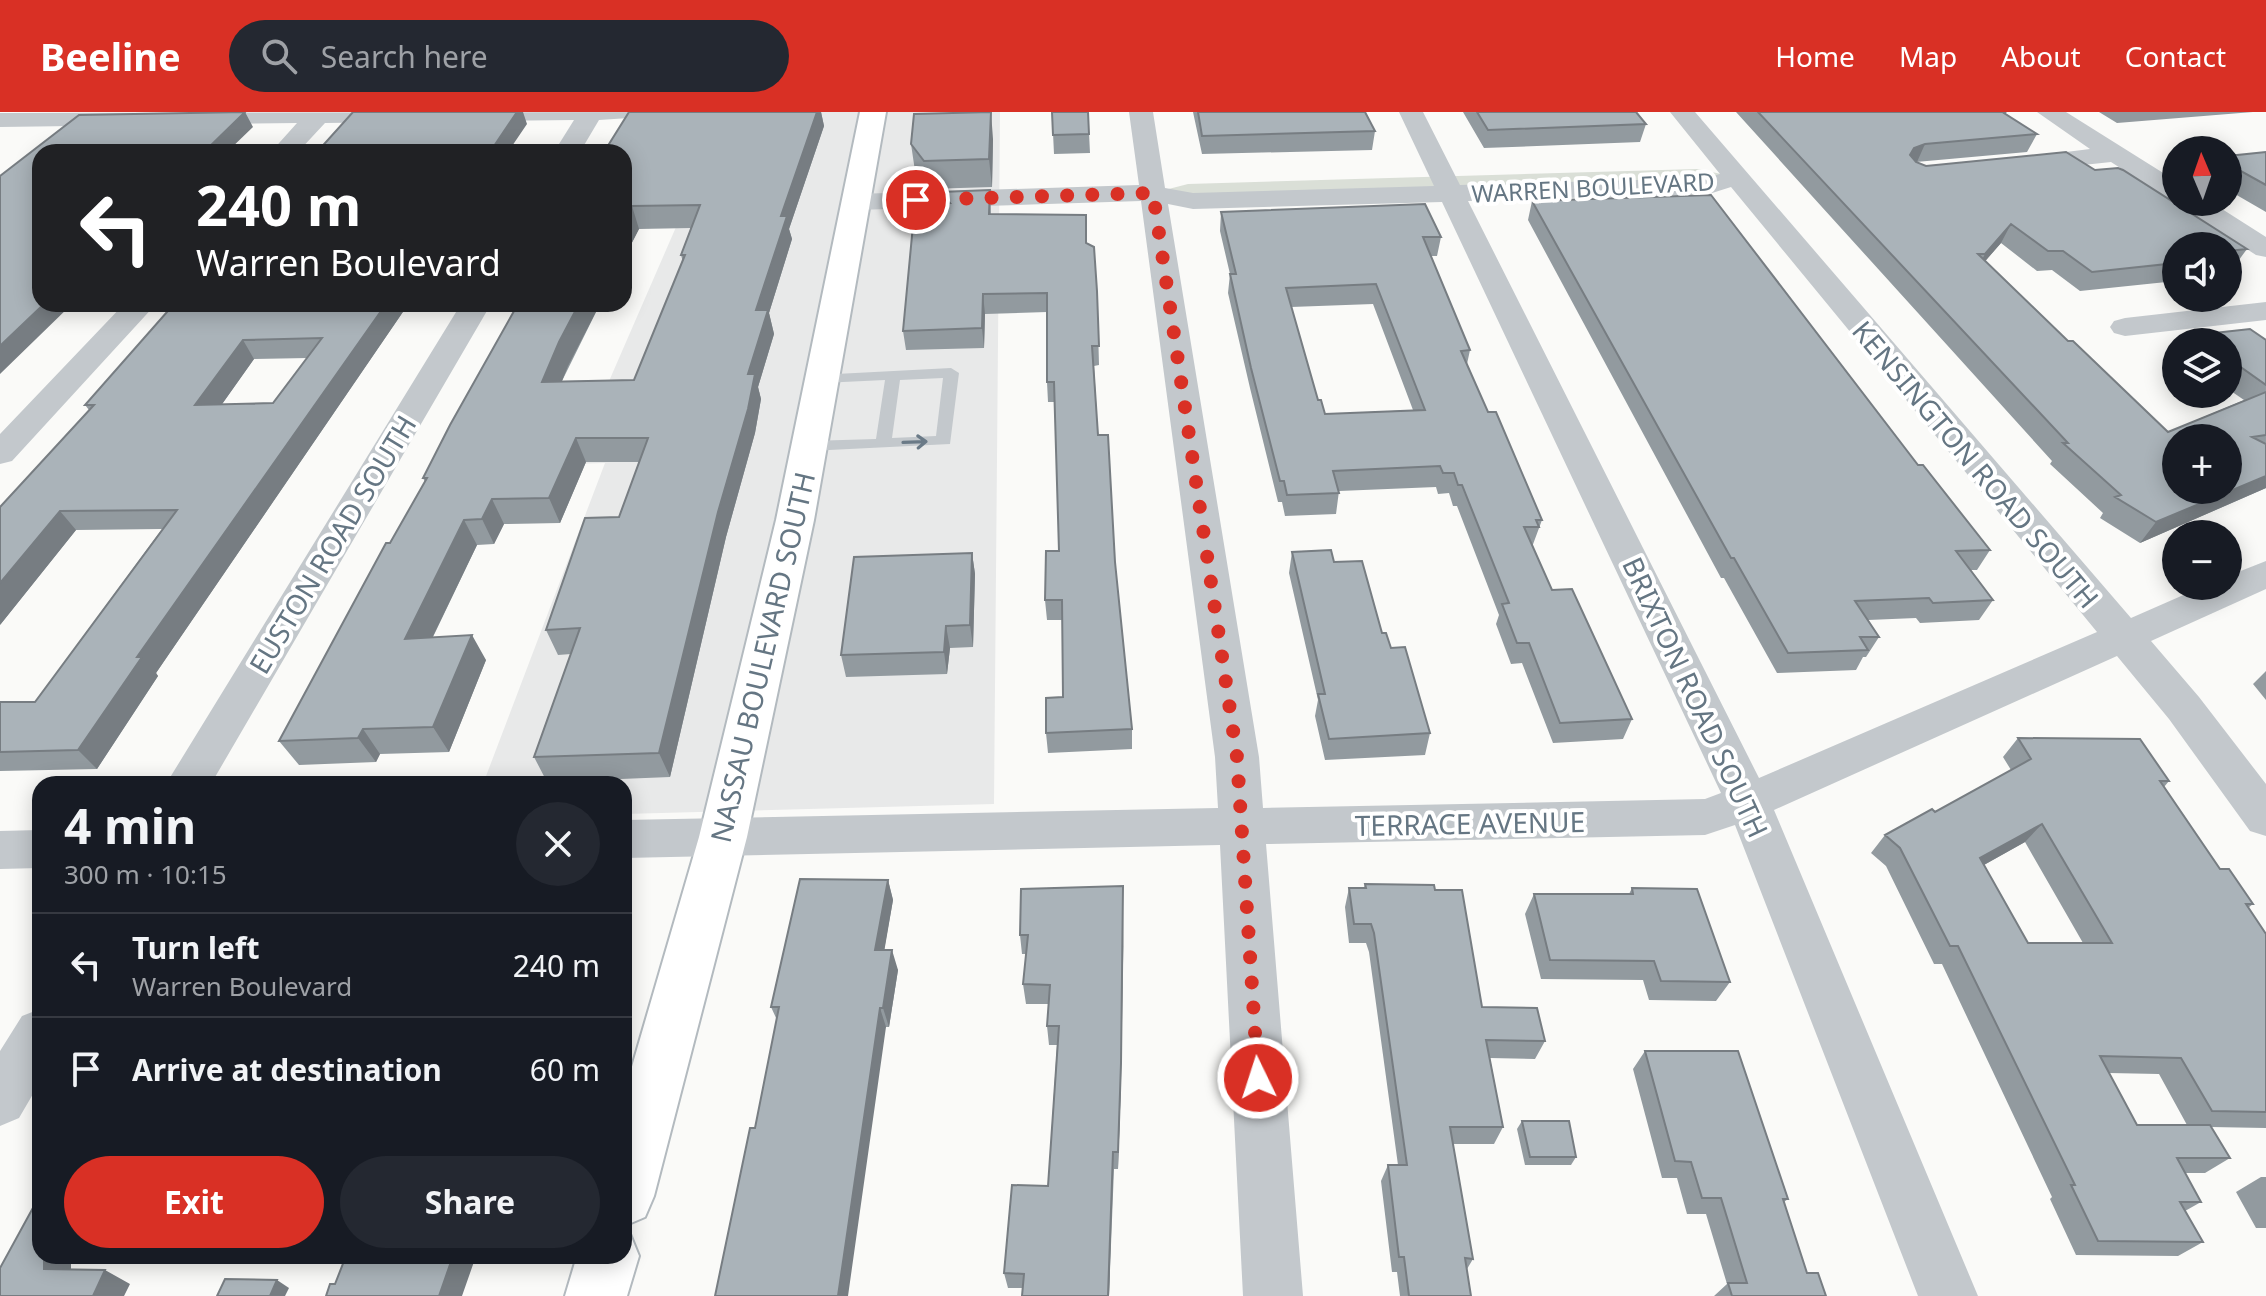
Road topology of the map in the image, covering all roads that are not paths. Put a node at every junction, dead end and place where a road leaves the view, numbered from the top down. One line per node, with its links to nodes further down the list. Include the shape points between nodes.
1 (591, 112): 2 (street); 8 (street); 13 (street)
2 (636, 112)
3 (873, 112): 20 (main road, NASSAU BOULEVARD SOUTH)
4 (1141, 112): 19 (street)
5 (1411, 112): 18 (street, BRIXTON ROAD SOUTH)
6 (1682, 112): 16 (street, KENSINGTON ROAD SOUTH)
7 (2049, 112): 14 (street)
8 (320, 114): 9 (street); 12 (street)
9 (47, 116): 10 (street); 11 (street)
10 (0, 120)
11 (10, 144)
12 (292, 144)
13 (572, 144)
14 (2116, 154): 15 (street); 17 (street)
15 (1994, 166)
16 (1736, 177): 18 (street, WARREN BOULEVARD, via 1709,186); 33 (street, KENSINGTON ROAD SOUTH)
17 (2162, 183)
18 (1447, 185): 19 (street, WARREN BOULEVARD, via 1193,201); 35 (street, BRIXTON ROAD SOUTH)
19 (1153, 193): 20 (street, WARREN BOULEVARD); 37 (street, via 1237,757)
20 (856, 202): 28 (main road, NASSAU BOULEVARD SOUTH)
21 (2214, 216): 22 (street)
22 (2266, 249)
23 (2266, 311): 26 (street)
24 (133, 312): 31 (street)
25 (471, 312): 34 (street, EUSTON ROAD SOUTH)
26 (2125, 327)
27 (893, 375): 28 (lane); 29 (lane); 29 (lane, one-way to 27, via 944,441 951,373)
28 (822, 378): 30 (main road, NASSAU BOULEVARD SOUTH)
29 (883, 444): 30 (lane)
30 (809, 446): 38 (main road, NASSAU BOULEVARD SOUTH)
31 (0, 454)
32 (2266, 574): 33 (street, TERRACE AVENUE)
33 (2123, 639): 35 (street, TERRACE AVENUE); 36 (street, KENSINGTON ROAD SOUTH, via 2184,708)
34 (193, 776)
35 (1748, 802): 37 (street, TERRACE AVENUE, via 1705,817); 48 (street, BRIXTON ROAD SOUTH)
36 (2266, 818)
37 (1241, 828): 38 (street, TERRACE AVENUE); 47 (street)
38 (723, 837): 39 (street, TERRACE AVENUE); 44 (main road, NASSAU BOULEVARD SOUTH)
39 (632, 839)
40 (32, 849): 41 (street)
41 (0, 850)
42 (32, 1046): 43 (street)
43 (0, 1100)
44 (632, 1167)
45 (606, 1264): 46 (main road)
46 (596, 1296)
47 (1273, 1296)
48 (1948, 1296)

